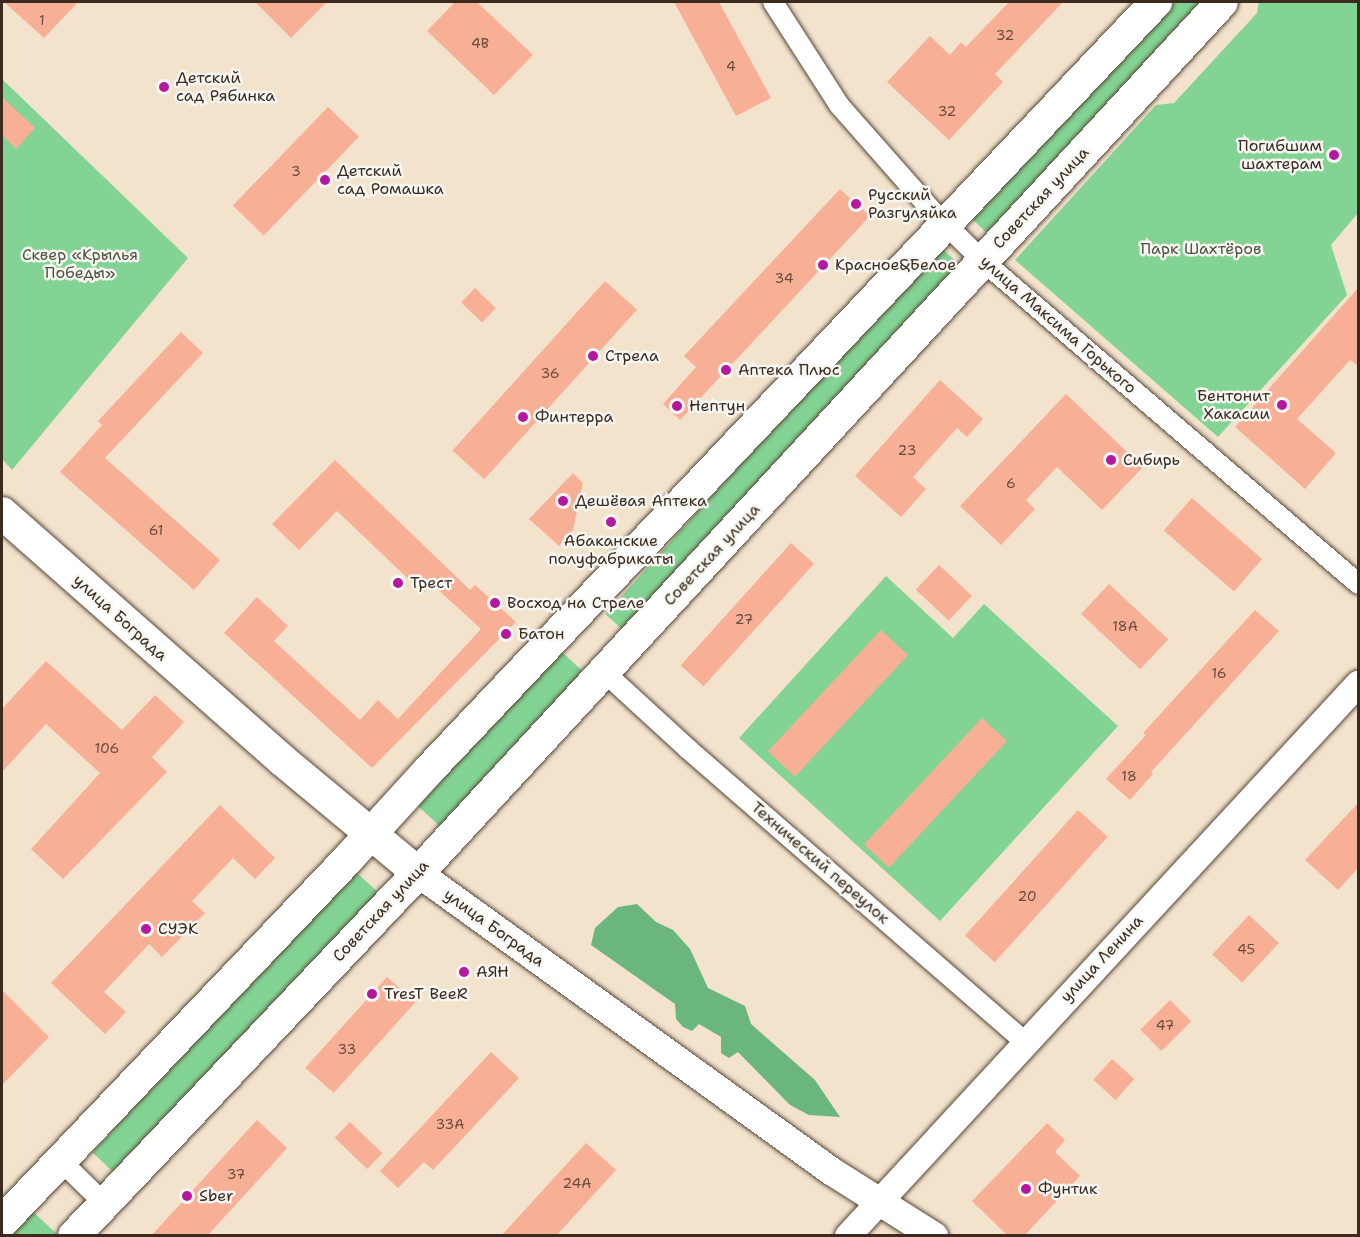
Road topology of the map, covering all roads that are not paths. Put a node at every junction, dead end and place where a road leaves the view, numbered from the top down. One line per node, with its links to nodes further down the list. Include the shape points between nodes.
1 (773, 2): 4 (street, улица Максима Горького, via 839,105)
2 (1156, 2): 4 (main road)
3 (1222, 2): 5 (main road, Советская улица)
4 (945, 224): 5 (street, улица Максима Горького); 10 (main road)
5 (983, 261): 7 (street, улица Максима Горького); 11 (main road, Советская улица)
6 (2, 513): 10 (main road, улица Бограда)
7 (1359, 584)
8 (616, 683): 12 (street, Технический переулок)
9 (1359, 684): 12 (street, улица Ленина)
10 (371, 835): 11 (main road, улица Бограда); 13 (main road)
11 (417, 873): 14 (main road, улица Бограда, via 831,1171); 15 (main road, Советская улица)
12 (1025, 1042): 14 (street, улица Ленина)
13 (59, 1159): 15 (street); 16 (main road)
14 (879, 1201): 18 (street, улица Ленина); 19 (main road, улица Бограда)
15 (104, 1203): 17 (main road, Советская улица)
16 (2, 1222)
17 (74, 1236)
18 (848, 1236)
19 (934, 1236)

